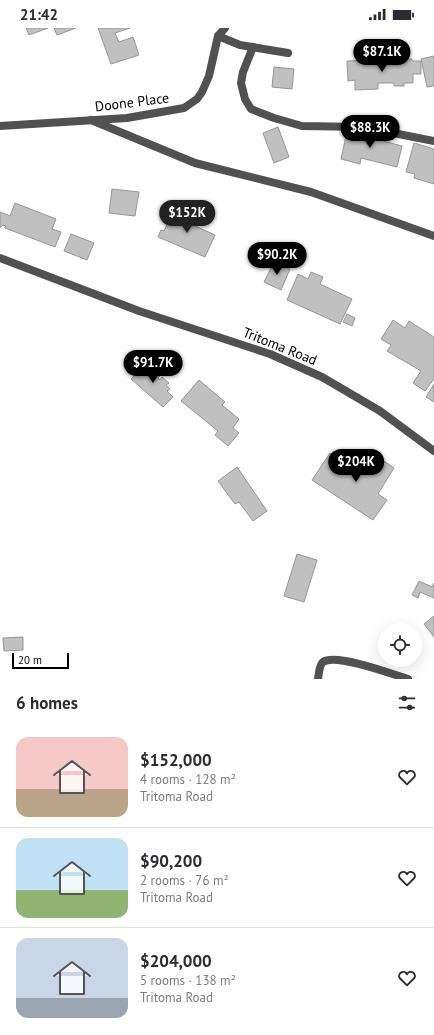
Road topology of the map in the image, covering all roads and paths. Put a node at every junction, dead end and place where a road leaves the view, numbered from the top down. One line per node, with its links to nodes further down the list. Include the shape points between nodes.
1 (225, 28): 2 (street)
2 (218, 36): 3 (street, via 230,42); 5 (street, Doone Place, via 209,76 202,92 184,108 127,118)
3 (253, 47): 4 (street); 7 (street, via 241,83 242,91 251,108 302,126 363,127)
4 (288, 53)
5 (91, 120): 6 (street, Doone Place); 8 (street, via 195,163 311,192)
6 (0, 126)
7 (434, 141)
8 (434, 236)
9 (0, 258): 10 (street, Tritoma Road, via 139,311 270,354 322,377 380,411)
10 (434, 451)
11 (318, 679): 12 (street, via 320,664 331,659 351,662)
12 (408, 679)

